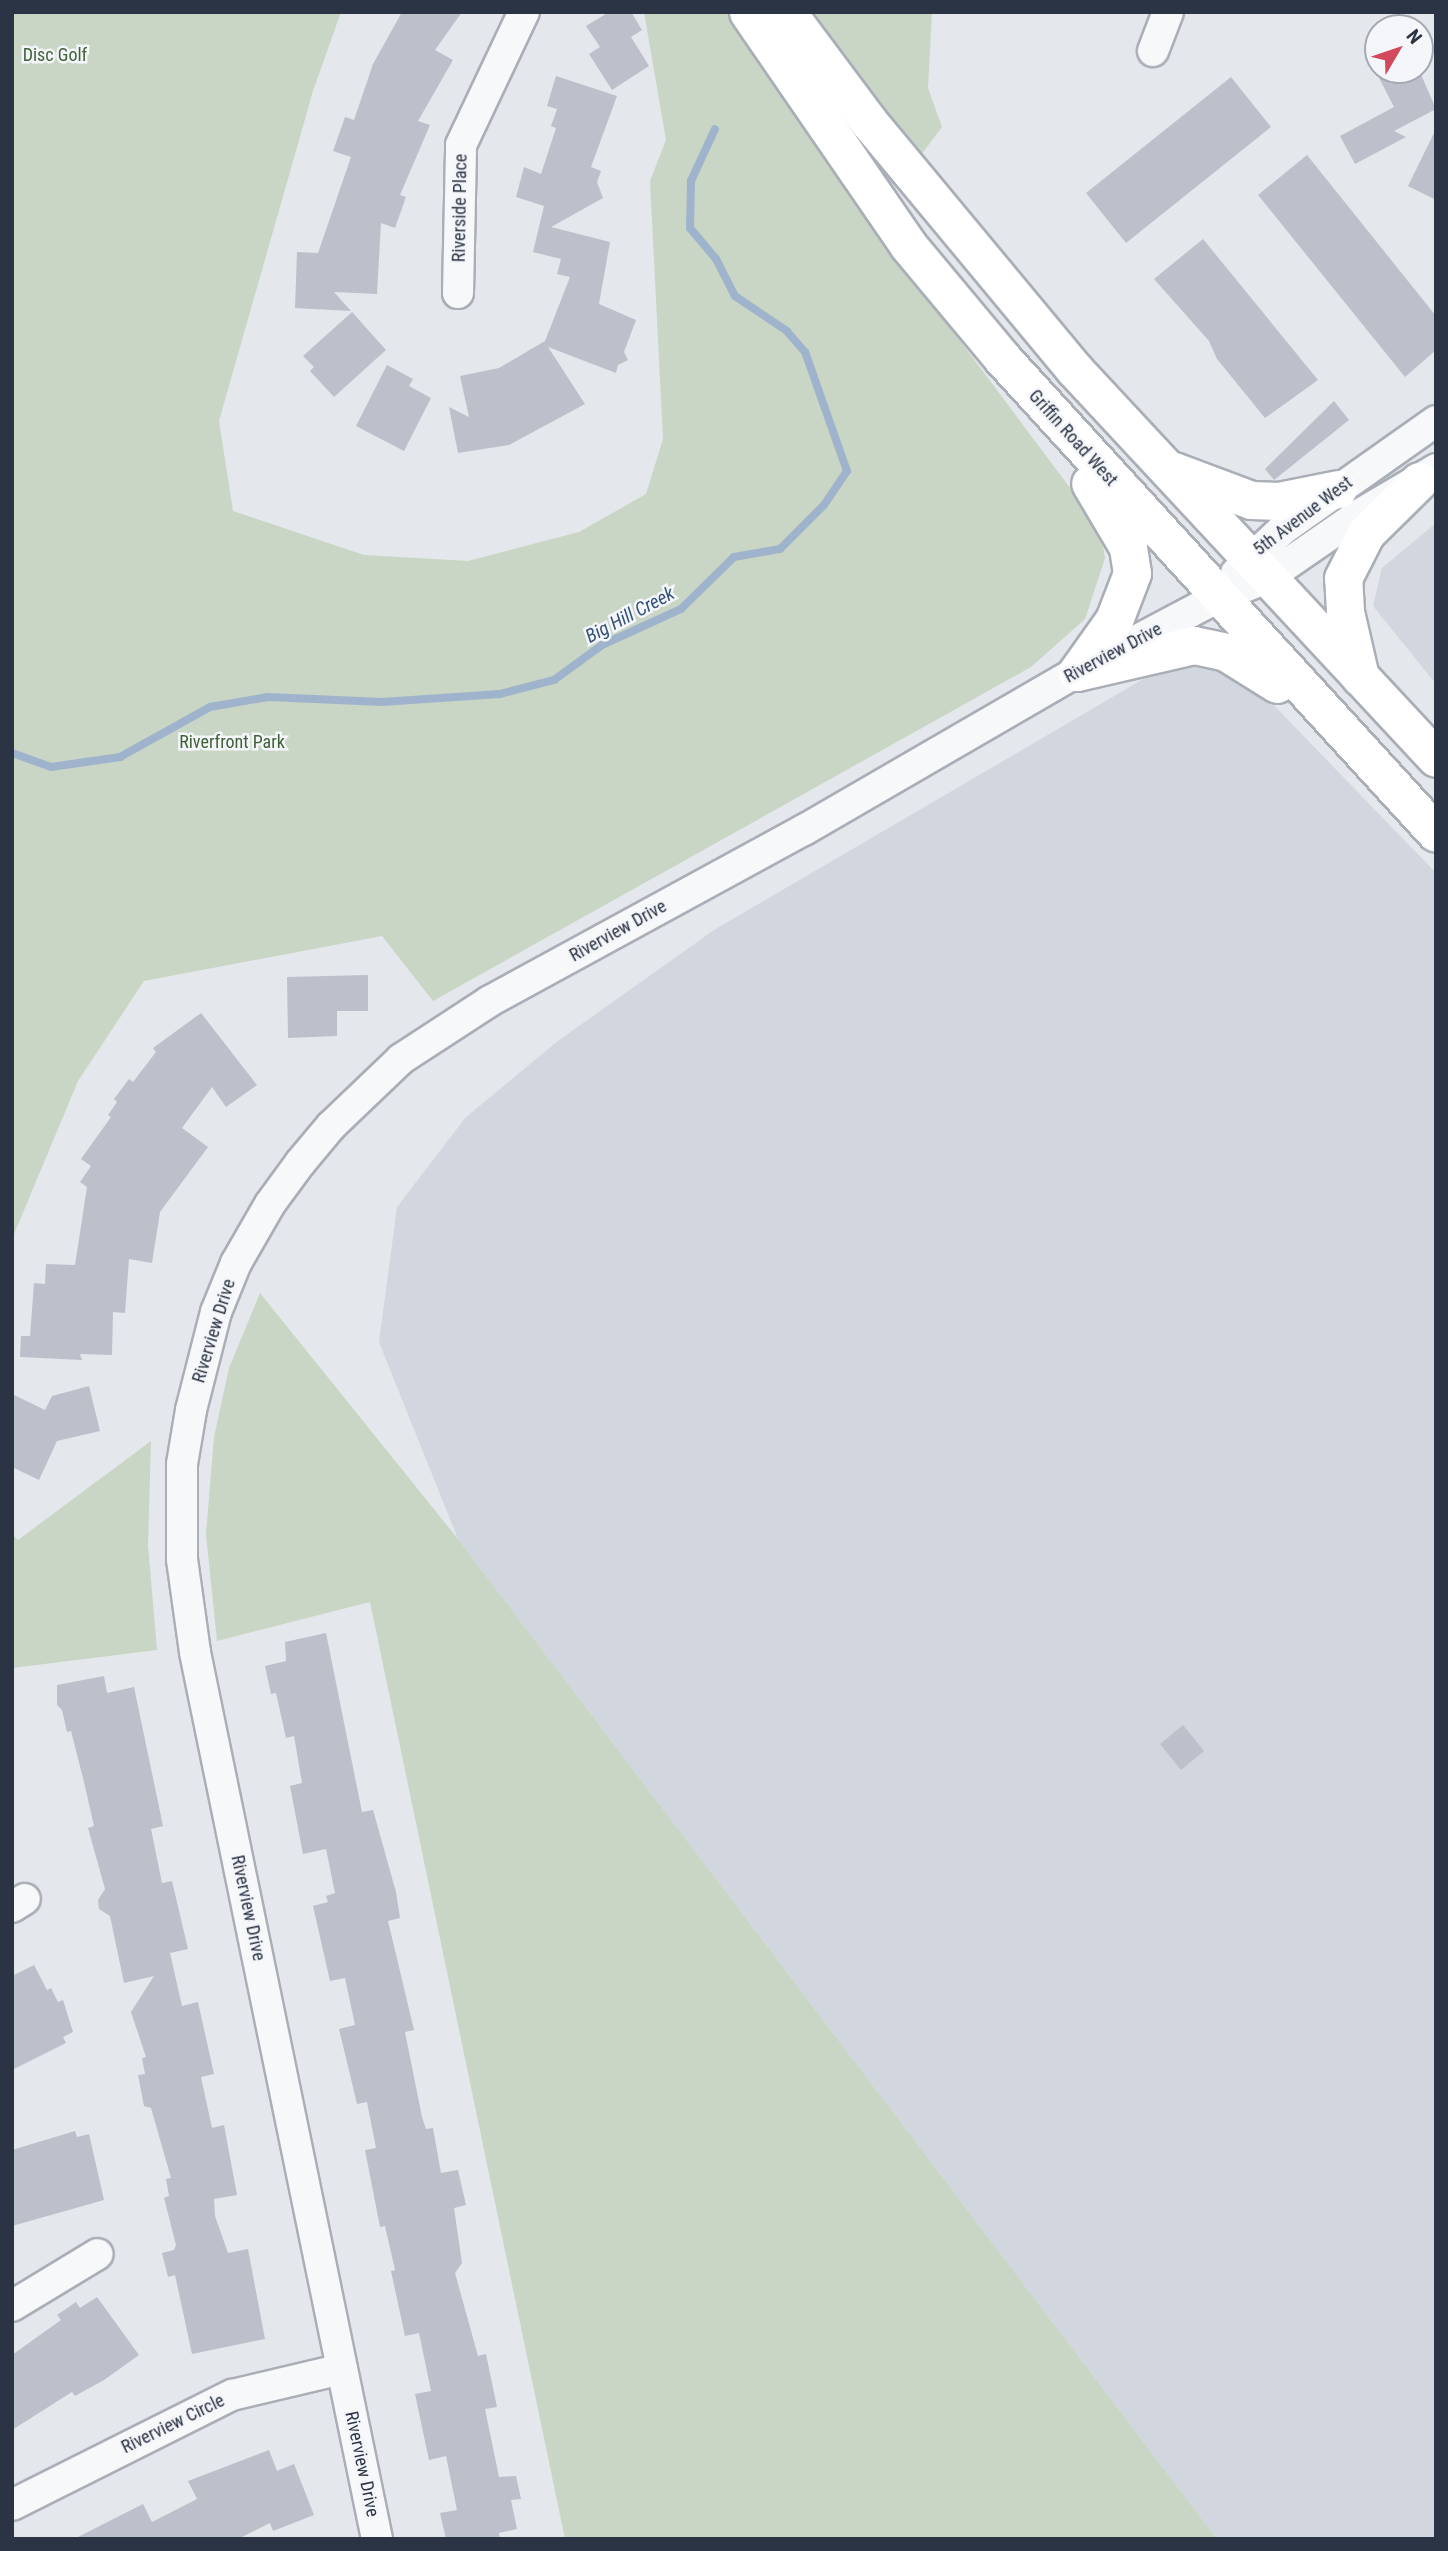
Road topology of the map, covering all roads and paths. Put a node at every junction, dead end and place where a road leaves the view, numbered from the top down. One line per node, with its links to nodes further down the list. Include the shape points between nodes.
1 (524, 12): 6 (street, Riverside Place, via 461,145)
2 (748, 12): 7 (main road, Griffin Road West, via 908,245)
3 (787, 12): 9 (main road, via 948,219)
4 (1168, 12): 5 (street)
5 (1153, 51)
6 (458, 293)
7 (1049, 412): 13 (main road, Griffin Road West); 14 (main road, via 1132,560 1130,583 1118,611)
8 (1436, 421): 11 (street, 5th Avenue West)
9 (1165, 468): 11 (main road, via 1251,500 1279,500); 12 (main road)
10 (1427, 475): 12 (street, 5th Avenue West); 15 (main road, via 1366,533 1343,578 1345,612)
11 (1338, 489): 12 (street, 5th Avenue West)
12 (1257, 568): 13 (street, 5th Avenue West); 15 (main road)
13 (1217, 598): 14 (street, Riverview Drive); 16 (main road, Griffin Road West)
14 (1077, 672): 16 (main road, via 1194,645 1213,648 1241,659); 21 (street, Riverview Drive, via 804,830 490,1001 401,1059 331,1126 300,1163 236,1263 216,1312 189,1424 182,1464 182,1559 195,1652)
15 (1361, 678): 17 (main road)
16 (1325, 717): 18 (main road, Griffin Road West)
17 (1436, 758)
18 (1436, 833)
19 (98, 2254): 20 (street)
20 (12, 2306)
21 (342, 2369): 22 (street, Riverview Circle, via 232,2395); 23 (street, Riverview Drive)
22 (12, 2505)
23 (377, 2539)

